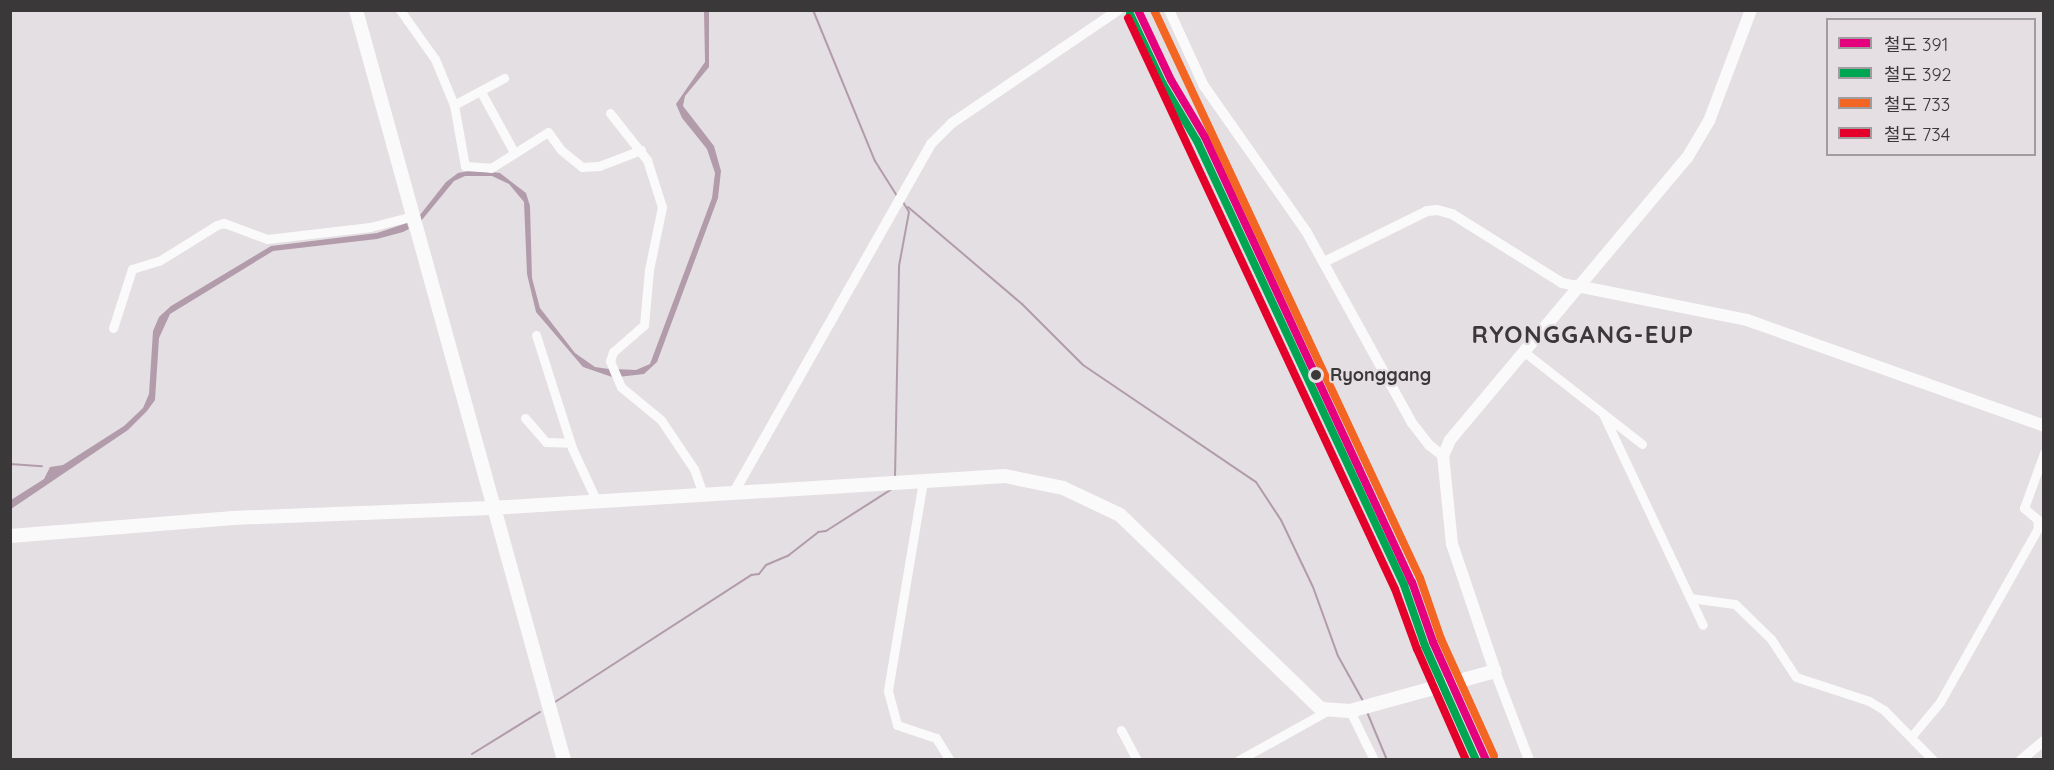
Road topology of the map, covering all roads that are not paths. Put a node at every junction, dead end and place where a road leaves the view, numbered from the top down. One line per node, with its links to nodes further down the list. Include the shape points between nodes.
1 (356, 10): 12 (main road)
2 (400, 10): 8 (street, via 435,59)
3 (1118, 10): 26 (street, via 952,123 931,144)
4 (1169, 10): 13 (street, via 1204,86)
5 (1751, 10): 14 (main road, via 1702,135)
6 (504, 78): 7 (street)
7 (481, 92): 8 (street); 11 (street)
8 (454, 105): 11 (street, via 465,166 491,168)
9 (610, 113): 10 (street)
10 (641, 150): 11 (street, via 588,168 570,160 548,132); 27 (street, via 660,198 662,214 650,262 644,325 613,352 612,368 616,379 661,420 694,469)
11 (514, 152)
12 (415, 222): 15 (street, via 267,239 224,223 217,225 159,261 132,269); 29 (main road)
13 (1324, 262): 14 (street, via 1427,211 1437,210 1452,214 1562,283); 24 (street, via 1412,423)
14 (1577, 286): 17 (main road); 20 (main road, via 1747,320)
15 (113, 328)
16 (536, 335): 21 (street)
17 (1523, 351): 18 (street); 24 (main road, via 1450,440)
18 (1604, 416): 22 (street); 31 (street)
19 (525, 418): 21 (street, via 546,442)
20 (2043, 426)
21 (570, 443): 28 (street)
22 (1642, 444)
23 (2043, 453): 37 (street, via 2024,508 2037,519 2038,528 1940,702)
24 (1443, 456): 33 (main road, via 1452,544)
25 (922, 481): 26 (main road); 35 (main road, via 1005,476 1030,479 1064,488 1120,515 1306,699); 40 (street, via 888,691 897,725 936,738)
26 (733, 494): 27 (main road)
27 (704, 496): 28 (main road)
28 (597, 502): 29 (main road)
29 (491, 508): 30 (main road, via 234,518); 39 (main road)
30 (10, 536)
31 (1690, 597): 32 (street); 37 (street, via 1735,604 1771,639 1796,677 1869,701)
32 (1703, 625)
33 (1495, 671): 34 (main road); 44 (street)
34 (1360, 708): 35 (main road); 43 (street)
35 (1329, 710): 42 (street)
36 (1121, 729): 41 (street)
37 (1911, 736): 45 (street)
38 (2043, 741): 46 (street)
39 (564, 759)
40 (950, 759)
41 (1137, 759)
42 (1239, 759)
43 (1374, 759)
44 (1529, 759)
45 (1933, 759)
46 (2021, 759)

